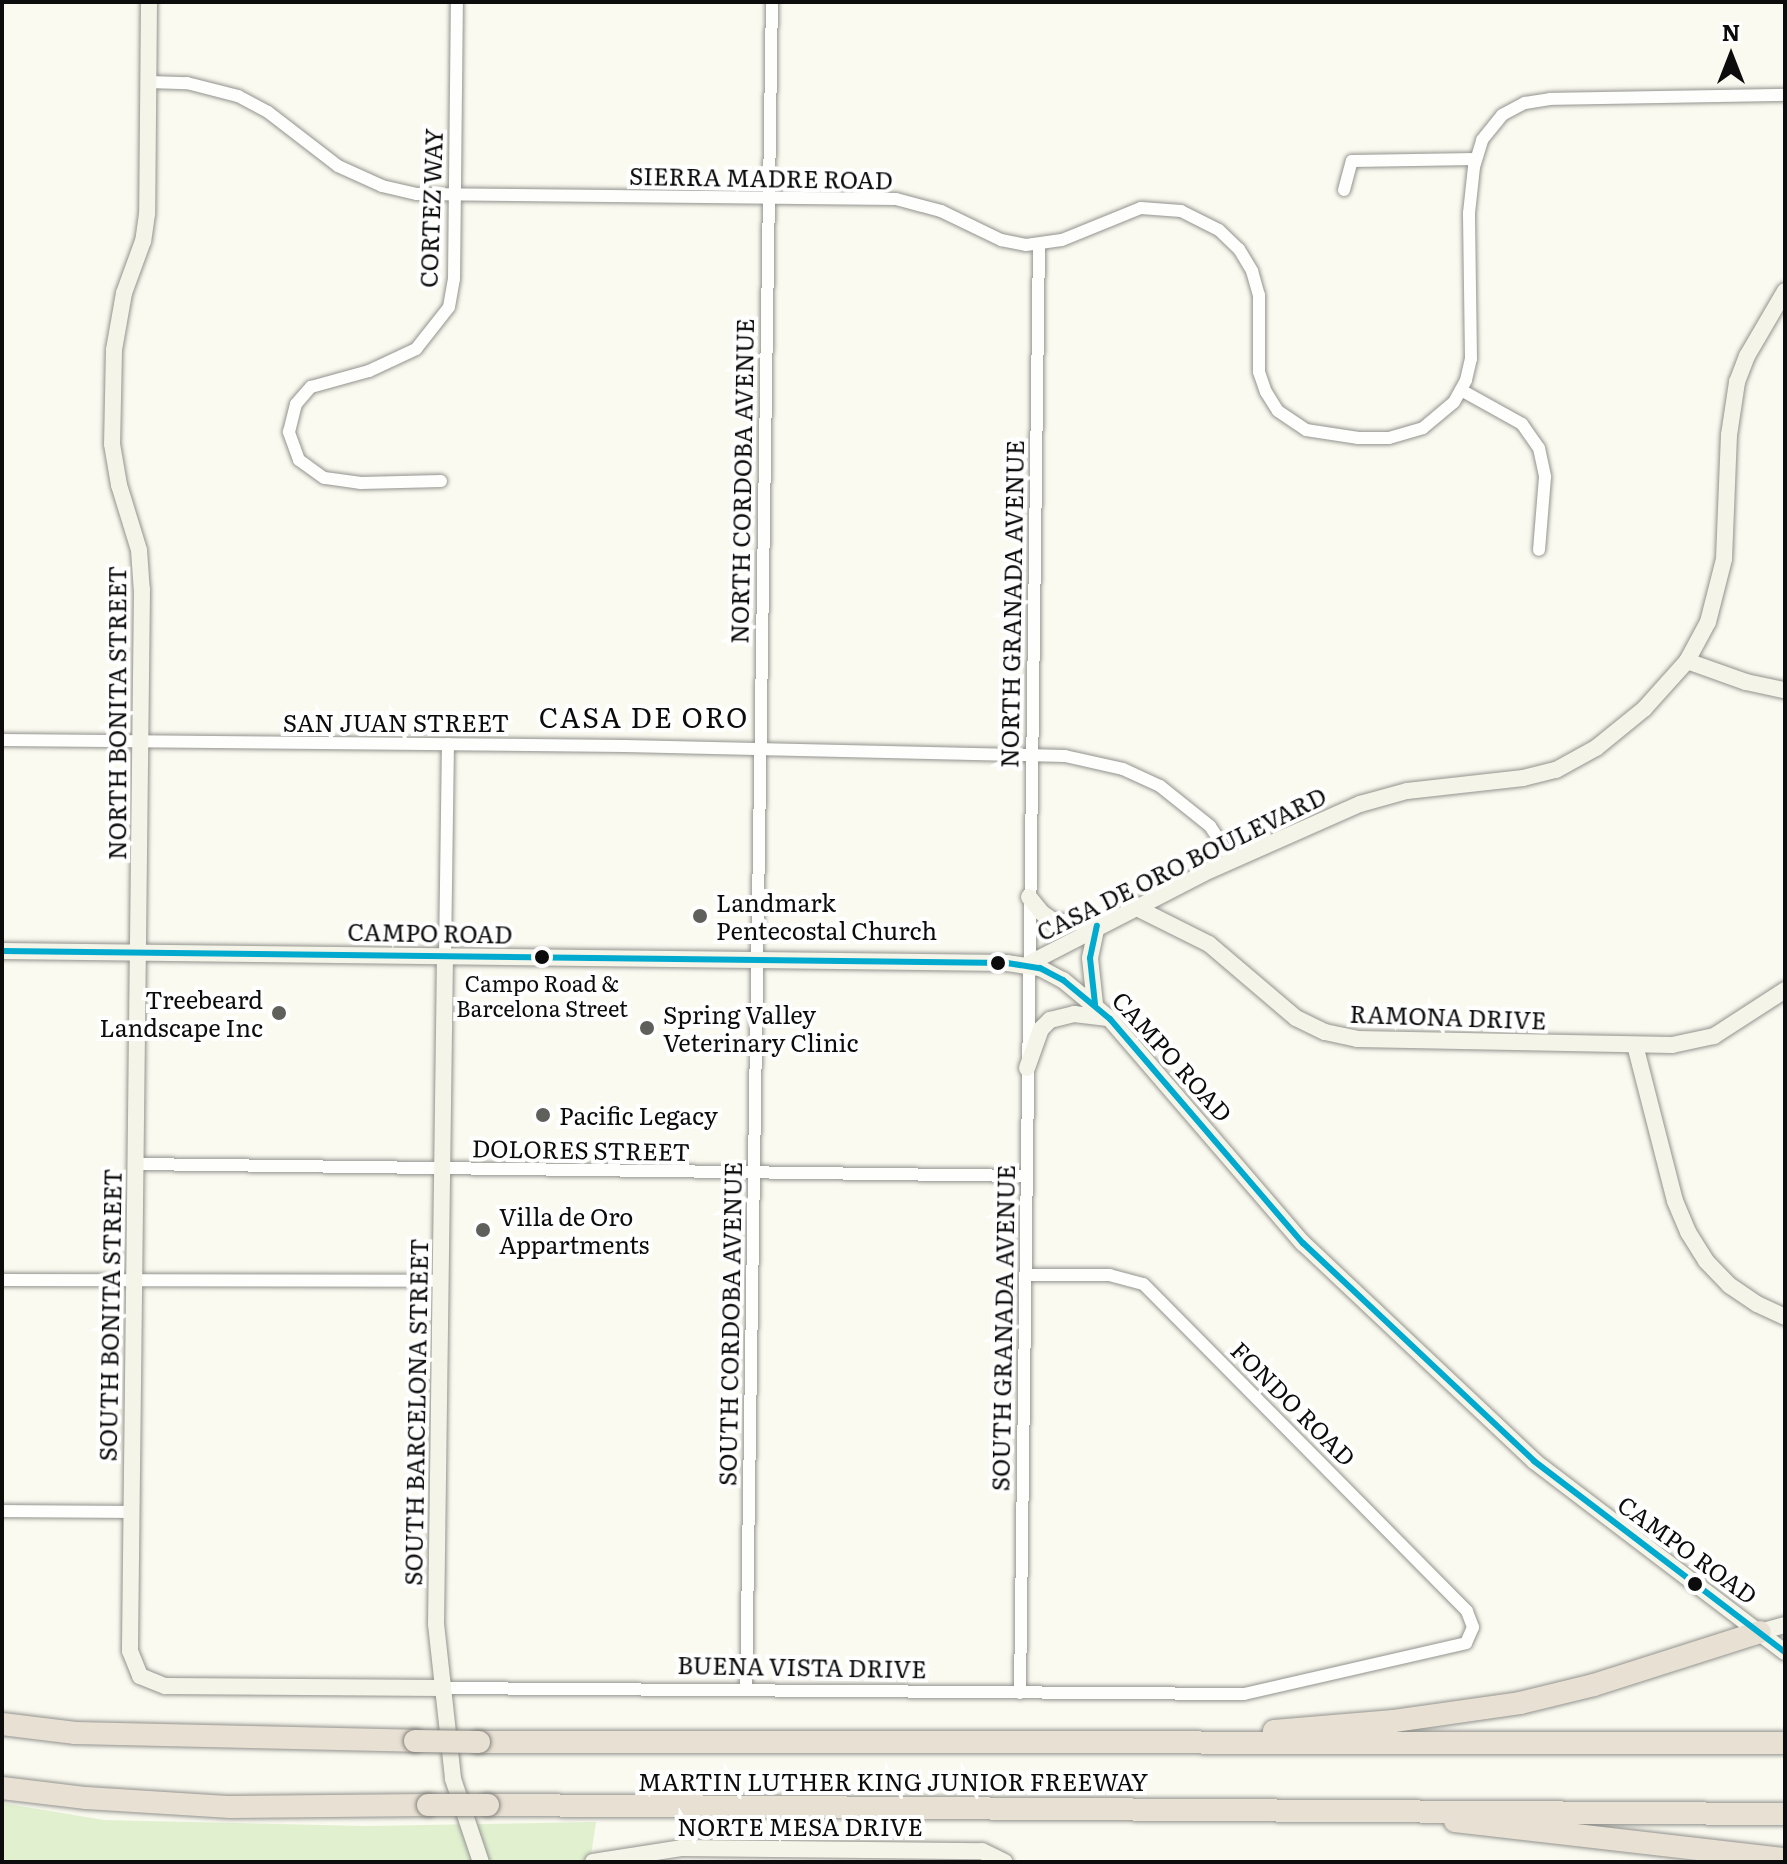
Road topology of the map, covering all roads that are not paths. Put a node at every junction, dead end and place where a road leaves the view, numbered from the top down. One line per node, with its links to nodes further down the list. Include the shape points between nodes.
1 (149, 2): 4 (street, NORTH BONITA STREET)
2 (457, 2): 8 (street, CORTEZ WAY)
3 (772, 2): 9 (street, NORTH CORDOBA AVENUE)
4 (149, 82): 8 (street, SIERRA MADRE ROAD, via 187,83 238,96 365,180 408,192); 18 (street, NORTH BONITA STREET, via 147,214 114,350 112,444 141,565)
5 (1785, 95): 6 (street, SIERRA MADRE ROAD, via 1537,100 1513,108 1493,124)
6 (1475, 159): 7 (street, via 1352,161); 12 (street, SIERRA MADRE ROAD, via 1469,213 1471,359)
7 (1344, 190)
8 (454, 195): 9 (street, SIERRA MADRE ROAD); 13 (street, CORTEZ WAY, via 449,307 416,349 369,371 311,387 296,404 290,422 290,441 299,460 324,478 361,483)
9 (767, 200): 10 (street, SIERRA MADRE ROAD, via 896,199 941,211 1001,240); 20 (street, NORTH CORDOBA AVENUE)
10 (1039, 244): 12 (street, SIERRA MADRE ROAD, via 1150,207 1181,211 1219,230 1239,249 1256,282 1258,361 1266,392 1278,411 1306,430 1358,438 1401,436 1434,421); 21 (street, NORTH GRANADA AVENUE)
11 (1785, 291): 15 (street, CASA DE ORO BOULEVARD, via 1737,382 1729,435 1724,559 1708,622)
12 (1461, 390): 14 (street, via 1522,424 1539,448 1545,477)
13 (441, 481)
14 (1539, 550)
15 (1687, 661): 16 (street); 22 (street, CASA DE ORO BOULEVARD, via 1644,709 1596,748 1556,770 1383,798)
16 (1785, 690)
17 (2, 740): 18 (street, SAN JUAN STREET)
18 (141, 743): 19 (street, SAN JUAN STREET); 27 (street, NORTH BONITA STREET)
19 (448, 744): 20 (street, SAN JUAN STREET); 28 (street)
20 (759, 749): 21 (street, SAN JUAN STREET); 29 (street, NORTH CORDOBA AVENUE)
21 (1031, 755): 22 (street, SAN JUAN STREET, via 1085,759 1141,776 1194,811); 23 (street, NORTH GRANADA AVENUE)
22 (1232, 860): 24 (street, CASA DE ORO BOULEVARD)
23 (1029, 897): 25 (street, via 1055,922); 30 (street, NORTH GRANADA AVENUE)
24 (1135, 907): 25 (street, CASA DE ORO BOULEVARD); 34 (street, RAMONA DRIVE, via 1209,944 1286,1011 1335,1035 1379,1041)
25 (1102, 923): 30 (street, CASA DE ORO BOULEVARD); 32 (street, via 1090,958)
26 (2, 951): 27 (street, CAMPO ROAD)
27 (138, 953): 28 (street, CAMPO ROAD); 36 (street, SOUTH BONITA STREET)
28 (445, 956): 29 (street, CAMPO ROAD); 37 (street, SOUTH BARCELONA STREET)
29 (756, 960): 30 (street, CAMPO ROAD); 38 (street, SOUTH CORDOBA AVENUE)
30 (1028, 964): 32 (street, CAMPO ROAD, via 1063,980); 35 (street, SOUTH GRANADA AVENUE)
31 (1785, 990): 34 (street, RAMONA DRIVE, via 1714,1036 1672,1045)
32 (1095, 1004): 33 (street, CAMPO ROAD)
33 (1110, 1019): 35 (street, via 1074,1014 1050,1020 1041,1029); 48 (street, CAMPO ROAD, via 1303,1243 1416,1351 1534,1461)
34 (1635, 1045): 44 (street, via 1675,1201 1692,1240 1729,1285)
35 (1027, 1068): 39 (street, SOUTH GRANADA AVENUE)
36 (136, 1164): 37 (street, DOLORES STREET); 41 (street, SOUTH BONITA STREET)
37 (441, 1169): 38 (street, DOLORES STREET); 43 (street, SOUTH BARCELONA STREET)
38 (753, 1173): 39 (street, DOLORES STREET); 53 (street, SOUTH CORDOBA AVENUE)
39 (1026, 1176): 40 (street, SOUTH GRANADA AVENUE)
40 (1025, 1275): 49 (street, FONDO ROAD, via 1110,1275 1143,1284 1467,1611 1472,1633); 54 (street, SOUTH GRANADA AVENUE)
41 (136, 1278): 42 (street); 43 (street); 46 (street, SOUTH BONITA STREET)
42 (2, 1280)
43 (442, 1281): 52 (street, SOUTH BARCELONA STREET, via 436,1624)
44 (1785, 1317)
45 (2, 1511): 46 (street)
46 (130, 1512): 51 (street, SOUTH BONITA STREET, via 130,1651)
47 (1785, 1625): 48 (street)
48 (1760, 1632): 50 (street, CAMPO ROAD); 57 (highway, via 1520,1703 1394,1721)
49 (1461, 1647): 54 (street, BUENA VISTA DRIVE, via 1244,1694)
50 (1785, 1652)
51 (140, 1676): 52 (street, BUENA VISTA DRIVE, via 165,1686)
52 (441, 1688): 53 (street, BUENA VISTA DRIVE); 63 (street, SOUTH BARCELONA STREET, via 453,1779)
53 (746, 1689): 54 (street, BUENA VISTA DRIVE)
54 (1020, 1693)
55 (2, 1724): 57 (highway, MARTIN LUTHER KING JUNIOR FREEWAY, bridge, via 75,1733 415,1741)
56 (1785, 1743): 57 (highway, MARTIN LUTHER KING JUNIOR FREEWAY)
57 (1106, 1744)
58 (2, 1788): 59 (highway, MARTIN LUTHER KING JUNIOR FREEWAY, bridge, via 231,1807)
59 (1412, 1810): 60 (highway, MARTIN LUTHER KING JUNIOR FREEWAY); 62 (highway, via 1470,1825)
60 (1785, 1814)
61 (740, 1856): 64 (street, NORTE MESA DRIVE, via 681,1848); 65 (street, NORTE MESA DRIVE, via 982,1851)
62 (1785, 1859)
63 (481, 1862)
64 (593, 1862)
65 (1005, 1862)

